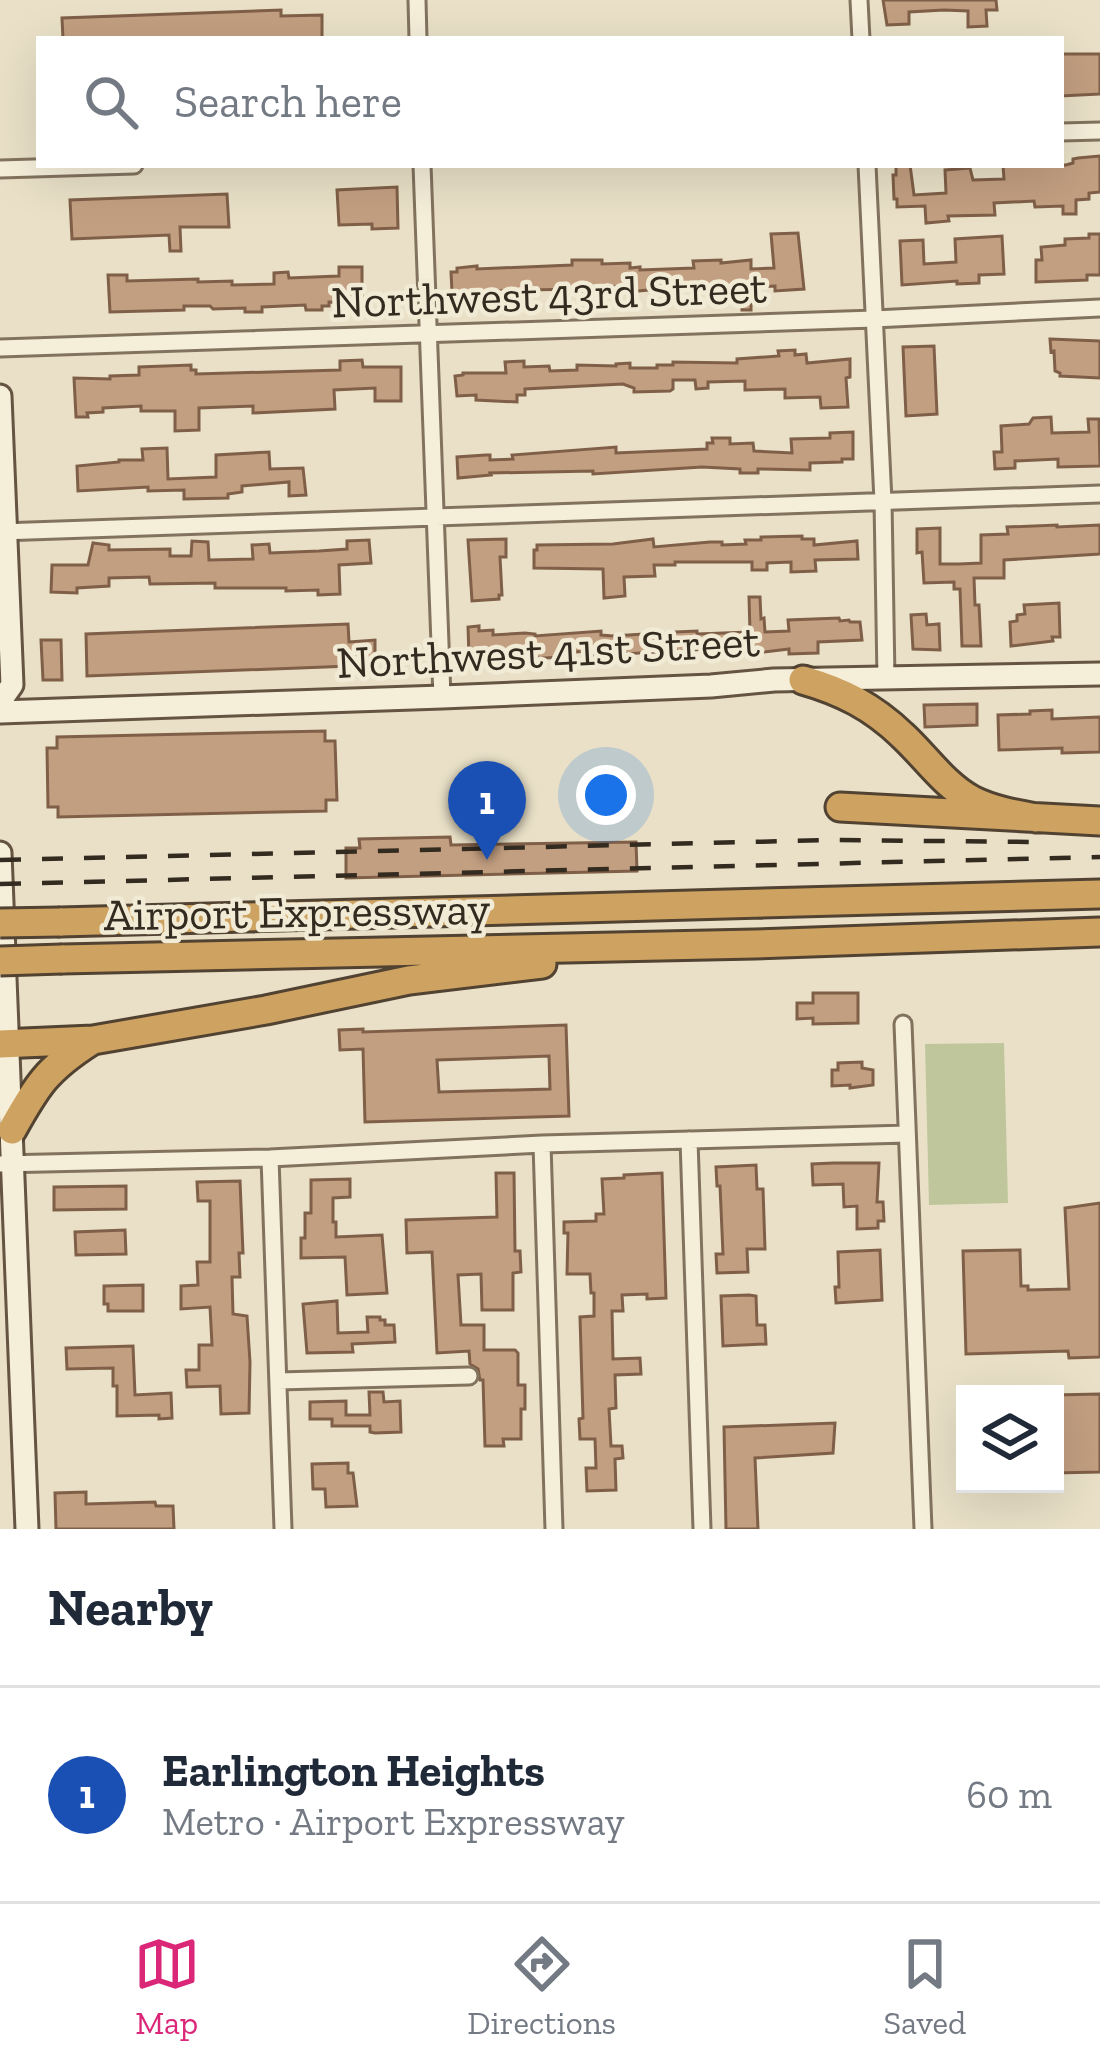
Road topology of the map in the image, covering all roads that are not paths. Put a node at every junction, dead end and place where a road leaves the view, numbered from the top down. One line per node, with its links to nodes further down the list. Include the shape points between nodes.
1 (417, 0): 3 (street)
2 (859, 0): 4 (street)
3 (418, 36)
4 (860, 36)
5 (1100, 131): 6 (street)
6 (1064, 132)
7 (36, 168): 10 (street)
8 (422, 168): 13 (street)
9 (866, 168): 12 (street)
10 (0, 169)
11 (1100, 308): 12 (street, Northwest 43rd Street)
12 (874, 319): 13 (street, Northwest 43rd Street); 17 (street)
13 (428, 334): 14 (street, Northwest 43rd Street); 18 (street)
14 (0, 348)
15 (0, 396): 19 (main road)
16 (1100, 494): 17 (street)
17 (883, 501): 18 (street); 21 (street)
18 (435, 516): 19 (street); 23 (street)
19 (2, 532): 24 (main road, via 12,685)
20 (1100, 674): 21 (main road, Northwest 41st Street)
21 (886, 678): 22 (main road, Northwest 41st Street)
22 (803, 680): 23 (main road, Northwest 41st Street); 27 (highway, via 863,703 970,799)
23 (442, 698): 25 (main road, Northwest 41st Street)
24 (0, 702)
25 (0, 712)
26 (840, 807): 27 (highway)
27 (1036, 818): 28 (highway)
28 (1100, 821)
29 (0, 854): 37 (main road)
30 (1100, 894): 31 (highway, Airport Expressway, bridge)
31 (0, 923)
32 (1100, 932): 33 (highway, Airport Expressway)
33 (755, 944): 34 (highway, Airport Expressway, bridge); 36 (highway, via 409,980)
34 (0, 961)
35 (903, 1024): 39 (street)
36 (93, 1040): 37 (highway); 38 (highway, via 49,1072)
37 (5, 1044): 38 (main road)
38 (12, 1130): 43 (main road)
39 (908, 1134): 40 (street); 50 (street)
40 (689, 1141): 41 (street); 49 (street)
41 (542, 1144): 42 (street); 48 (street)
42 (271, 1158): 43 (street); 45 (street)
43 (6, 1164): 46 (main road)
44 (469, 1376): 45 (street)
45 (278, 1381): 47 (street)
46 (27, 1529)
47 (283, 1529)
48 (554, 1529)
49 (702, 1529)
50 (923, 1529)

